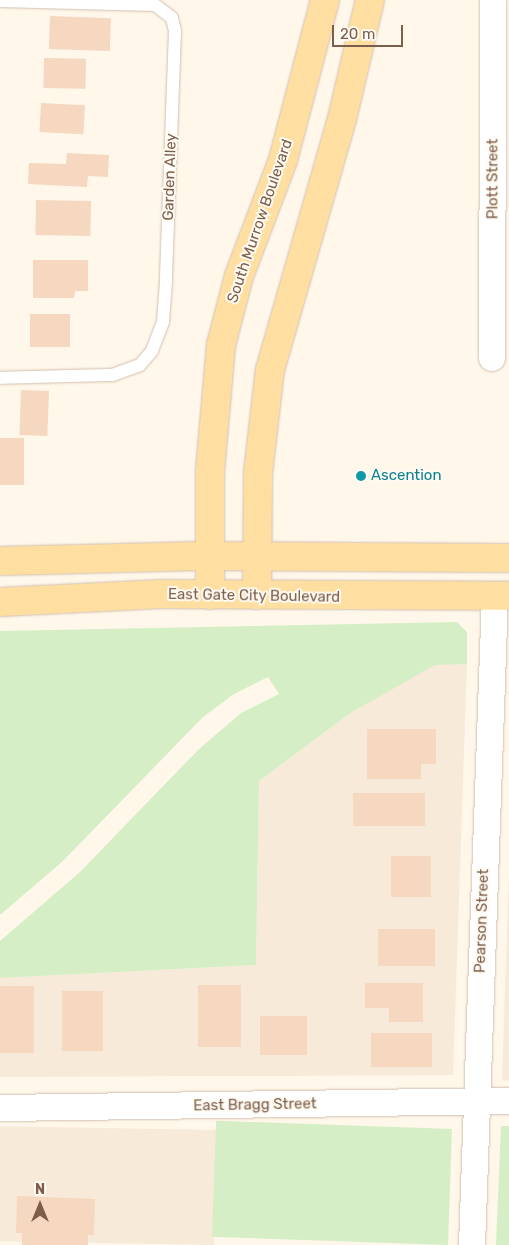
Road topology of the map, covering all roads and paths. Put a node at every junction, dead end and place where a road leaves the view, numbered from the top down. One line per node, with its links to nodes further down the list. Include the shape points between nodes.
1 (325, 0): 7 (main road, South Murrow Boulevard, via 283,160 239,276 222,345 214,394)
2 (370, 0): 8 (main road, via 342,119 270,370 258,473)
3 (493, 0): 5 (street, Plott Street)
4 (0, 1): 6 (lane, Garden Alley, via 155,5 172,18 175,31 166,282 163,322 155,346 140,365 112,375)
5 (492, 358)
6 (0, 378)
7 (210, 556): 8 (main road); 10 (main road); 11 (main road, South Murrow Boulevard)
8 (256, 557): 9 (main road); 12 (main road)
9 (509, 558)
10 (0, 561)
11 (210, 594): 12 (main road, East Gate City Boulevard); 14 (main road, East Gate City Boulevard)
12 (257, 595): 13 (main road, East Gate City Boulevard)
13 (502, 596): 15 (street, Pearson Street)
14 (0, 602)
15 (475, 1100): 16 (street, East Bragg Street); 17 (street, East Bragg Street); 18 (street, Pearson Street)
16 (509, 1100)
17 (0, 1108)
18 (472, 1245)

